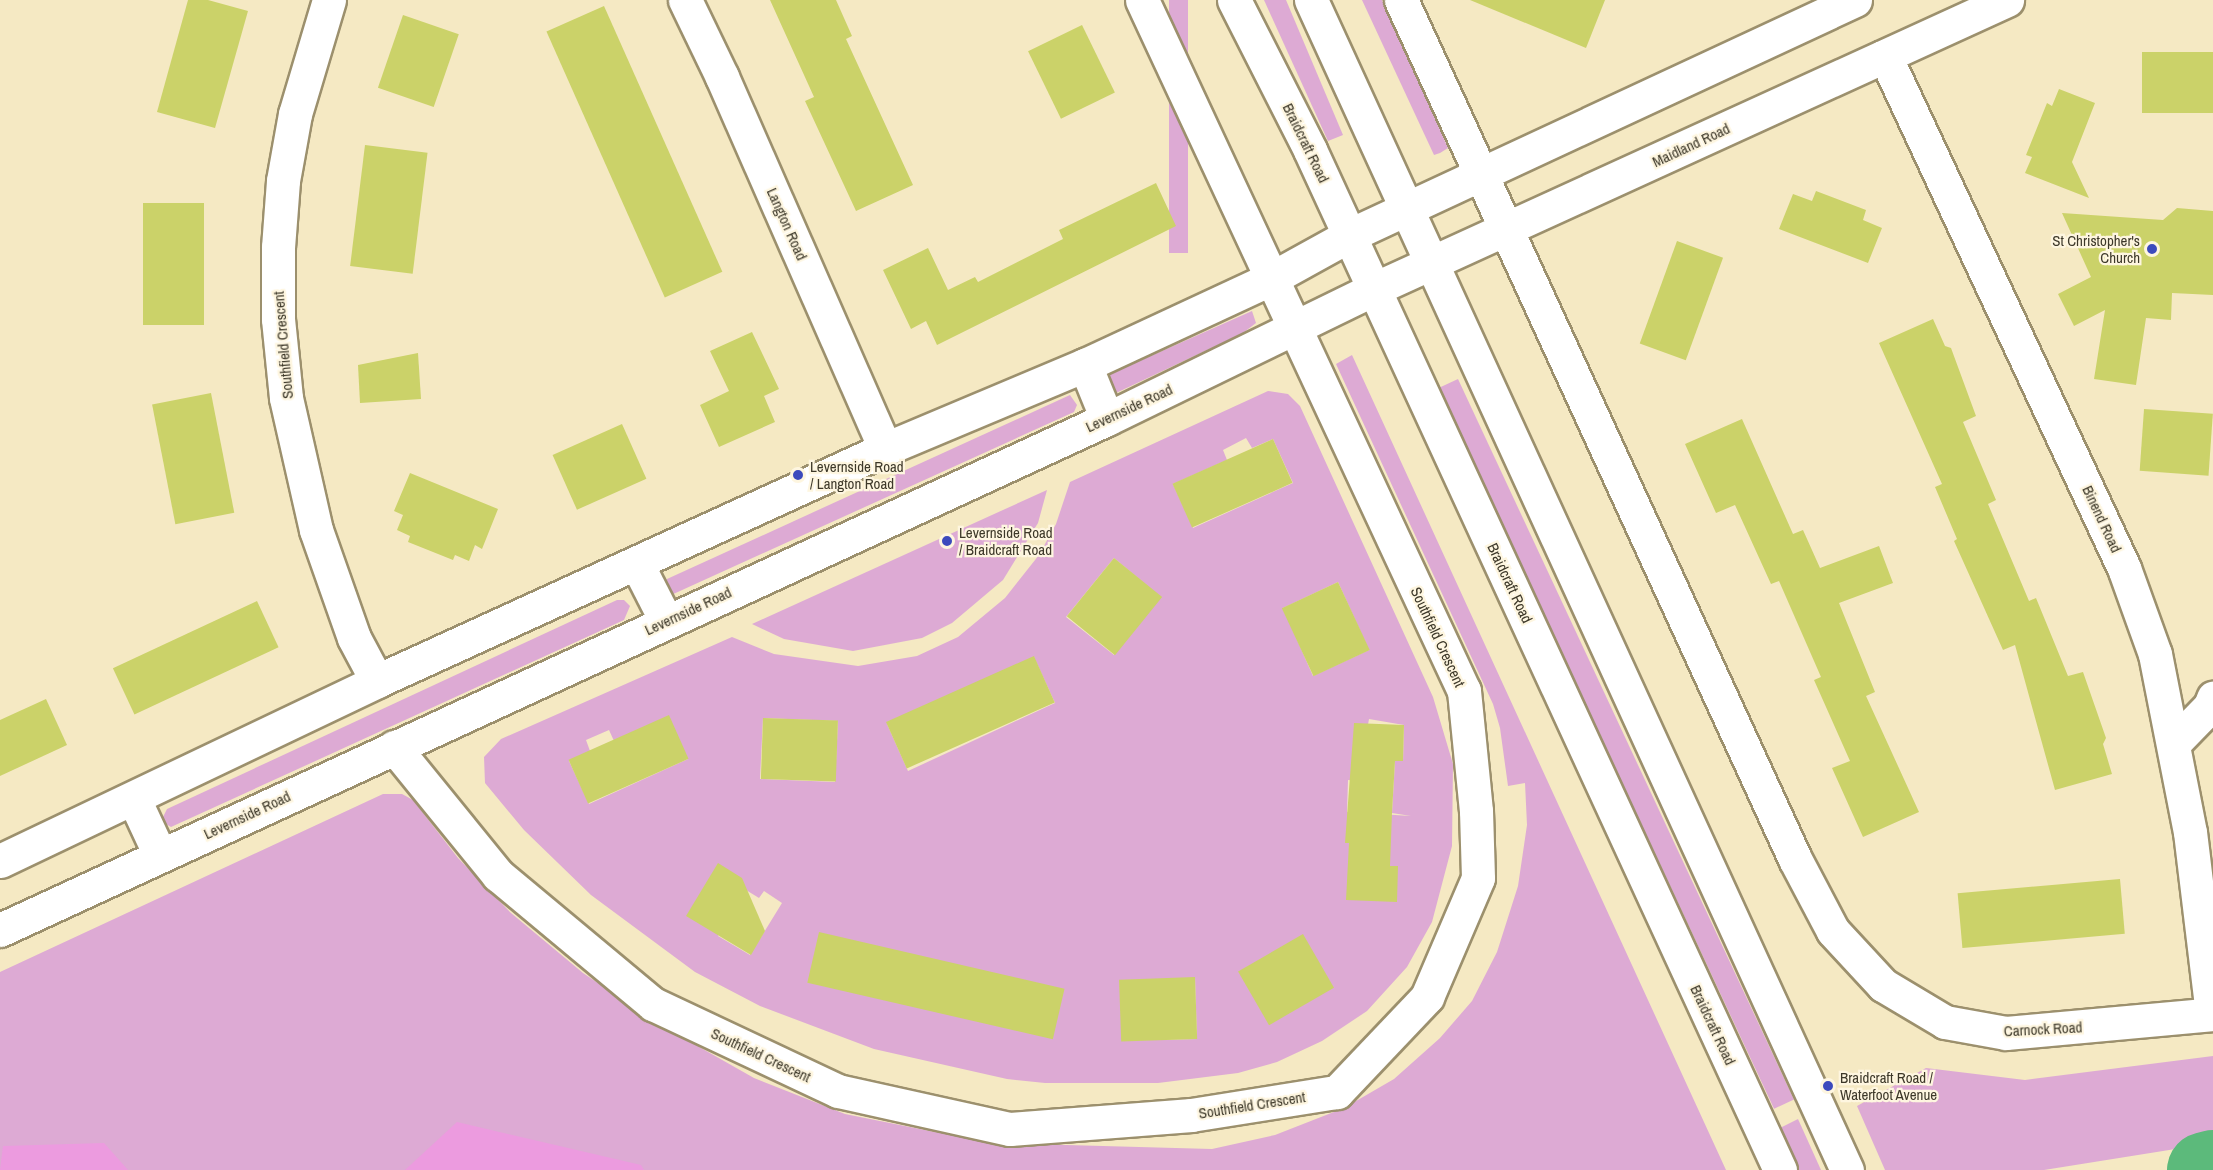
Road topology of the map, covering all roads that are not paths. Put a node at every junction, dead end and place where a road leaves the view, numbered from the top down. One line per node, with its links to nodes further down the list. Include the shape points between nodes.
1 (329, 0): 23 (street, Southfield Crescent, via 295,114 283,181 278,319 286,398 316,530 354,639)
2 (685, 0): 20 (street, Langton Road)
3 (1142, 0): 15 (street)
4 (1234, 0): 13 (street, Braidcraft Road)
5 (1311, 0): 11 (street)
6 (1401, 0): 10 (street)
7 (1855, 0): 10 (street)
8 (2007, 0): 9 (street, Maidland Road)
9 (1885, 57): 12 (street, Maidland Road); 25 (street, Binend Road, via 2124,567 2155,654)
10 (1482, 175): 11 (street); 12 (street)
11 (1408, 208): 13 (street); 14 (street)
12 (1506, 231): 14 (street, Maidland Road); 31 (street, Carnock Road, via 1795,859 1833,931 1883,985 1945,1022 2006,1033)
13 (1350, 235): 15 (street); 16 (street, Braidcraft Road)
14 (1433, 261): 16 (street, Maidland Road); 33 (street)
15 (1272, 278): 17 (street, Southfield Crescent); 18 (street)
16 (1374, 289): 17 (street, Levernside Road); 32 (street, Braidcraft Road)
17 (1294, 330): 19 (street, Levernside Road); 26 (street, Southfield Crescent, via 1464,691 1476,811 1478,878 1427,998 1337,1092 1191,1115 1010,1129 838,1091 653,1004 498,875)
18 (1085, 365): 19 (street); 20 (street)
19 (1107, 419): 22 (street, Levernside Road)
20 (885, 449): 21 (street)
21 (637, 564): 22 (street); 23 (street)
22 (666, 621): 26 (street, Levernside Road)
23 (378, 681): 27 (street)
24 (2213, 698): 25 (street)
25 (2175, 742): 31 (street, Binend Road, via 2205,933)
26 (394, 747): 28 (street, Levernside Road)
27 (134, 799): 28 (street); 29 (street)
28 (160, 855): 30 (street, Levernside Road)
29 (0, 861)
30 (0, 930)
31 (2213, 1014)
32 (1780, 1170)
33 (1847, 1170)

